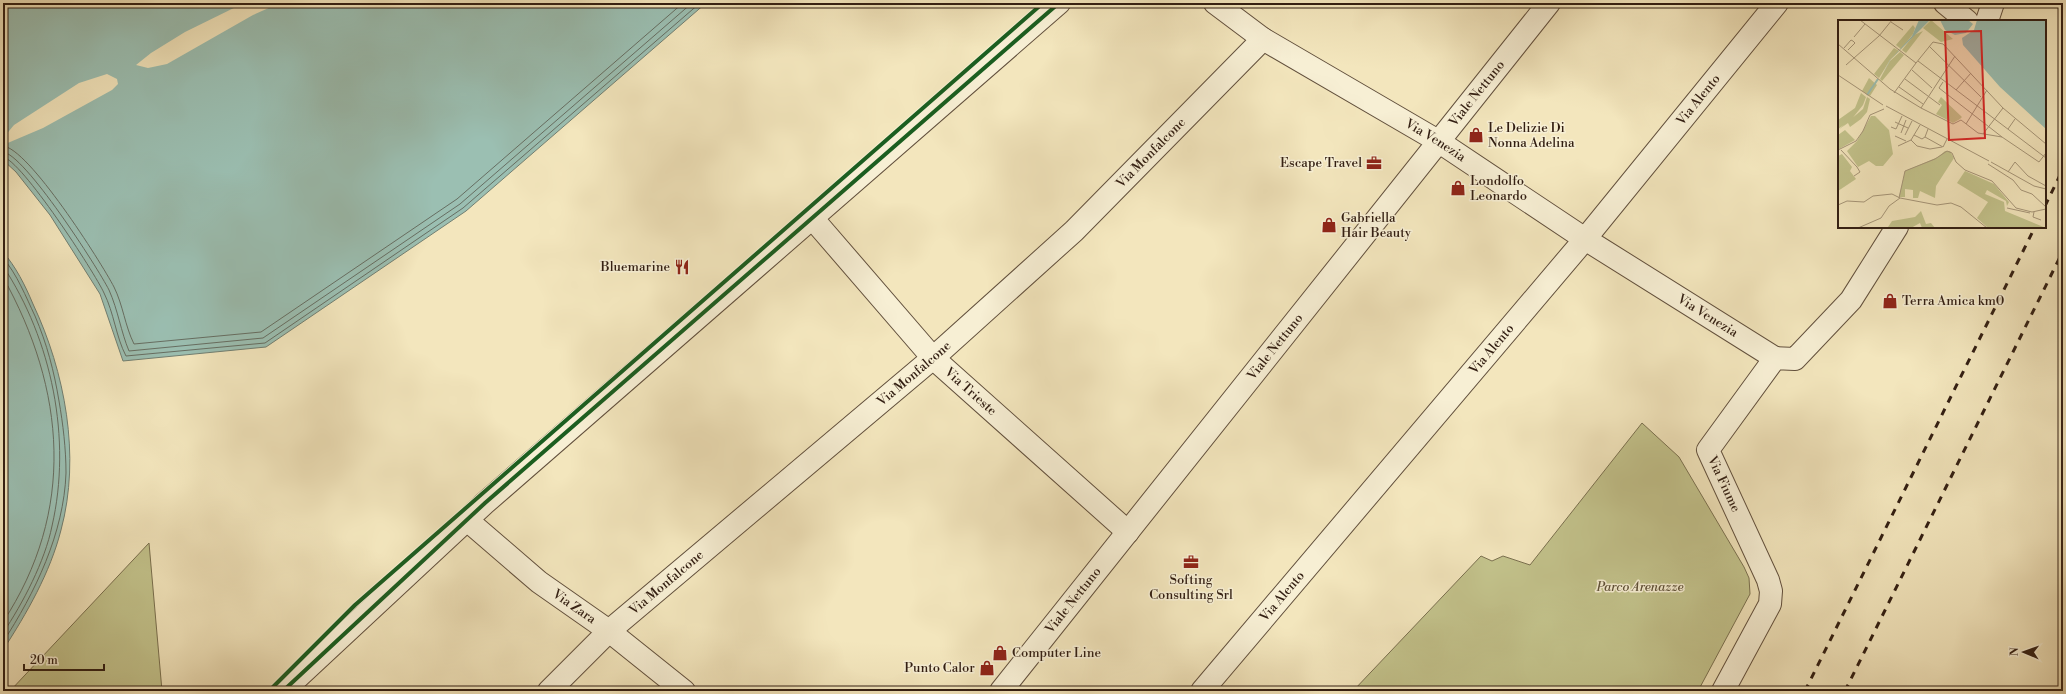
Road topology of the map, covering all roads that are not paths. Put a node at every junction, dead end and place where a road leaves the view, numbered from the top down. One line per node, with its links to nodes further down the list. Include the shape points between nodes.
1 (1060, 3): 11 (street)
2 (1215, 3): 9 (street, Via Venezia)
3 (1548, 3): 10 (street, Viale Nettuno)
4 (1777, 3): 13 (street, Via Alento)
5 (1945, 3): 7 (street)
6 (1993, 3): 8 (street)
7 (1966, 20)
8 (1987, 20)
9 (1263, 39): 10 (street, Via Venezia); 14 (street, Via Monfalcone, via 1074,231)
10 (1438, 141): 13 (street, Via Venezia); 17 (street, Viale Nettuno)
11 (813, 219): 14 (street, Via Trieste); 16 (street)
12 (1896, 228): 15 (street, via 1851,300 1796,359)
13 (1586, 239): 15 (street, Via Venezia); 23 (street, Via Alento)
14 (933, 358): 17 (street, Via Trieste); 18 (street, Via Monfalcone)
15 (1775, 358): 24 (street, Via Fiume, via 1708,450 1768,580 1770,592 1770,604)
16 (467, 520): 18 (street, Via Zara, via 539,582); 19 (street)
17 (1128, 532): 22 (street, Viale Nettuno)
18 (609, 631): 20 (street, Via Monfalcone); 21 (street, Via Zara)
19 (283, 691)
20 (549, 691)
21 (684, 691)
22 (1001, 691)
23 (1202, 691)
24 (1723, 691)

